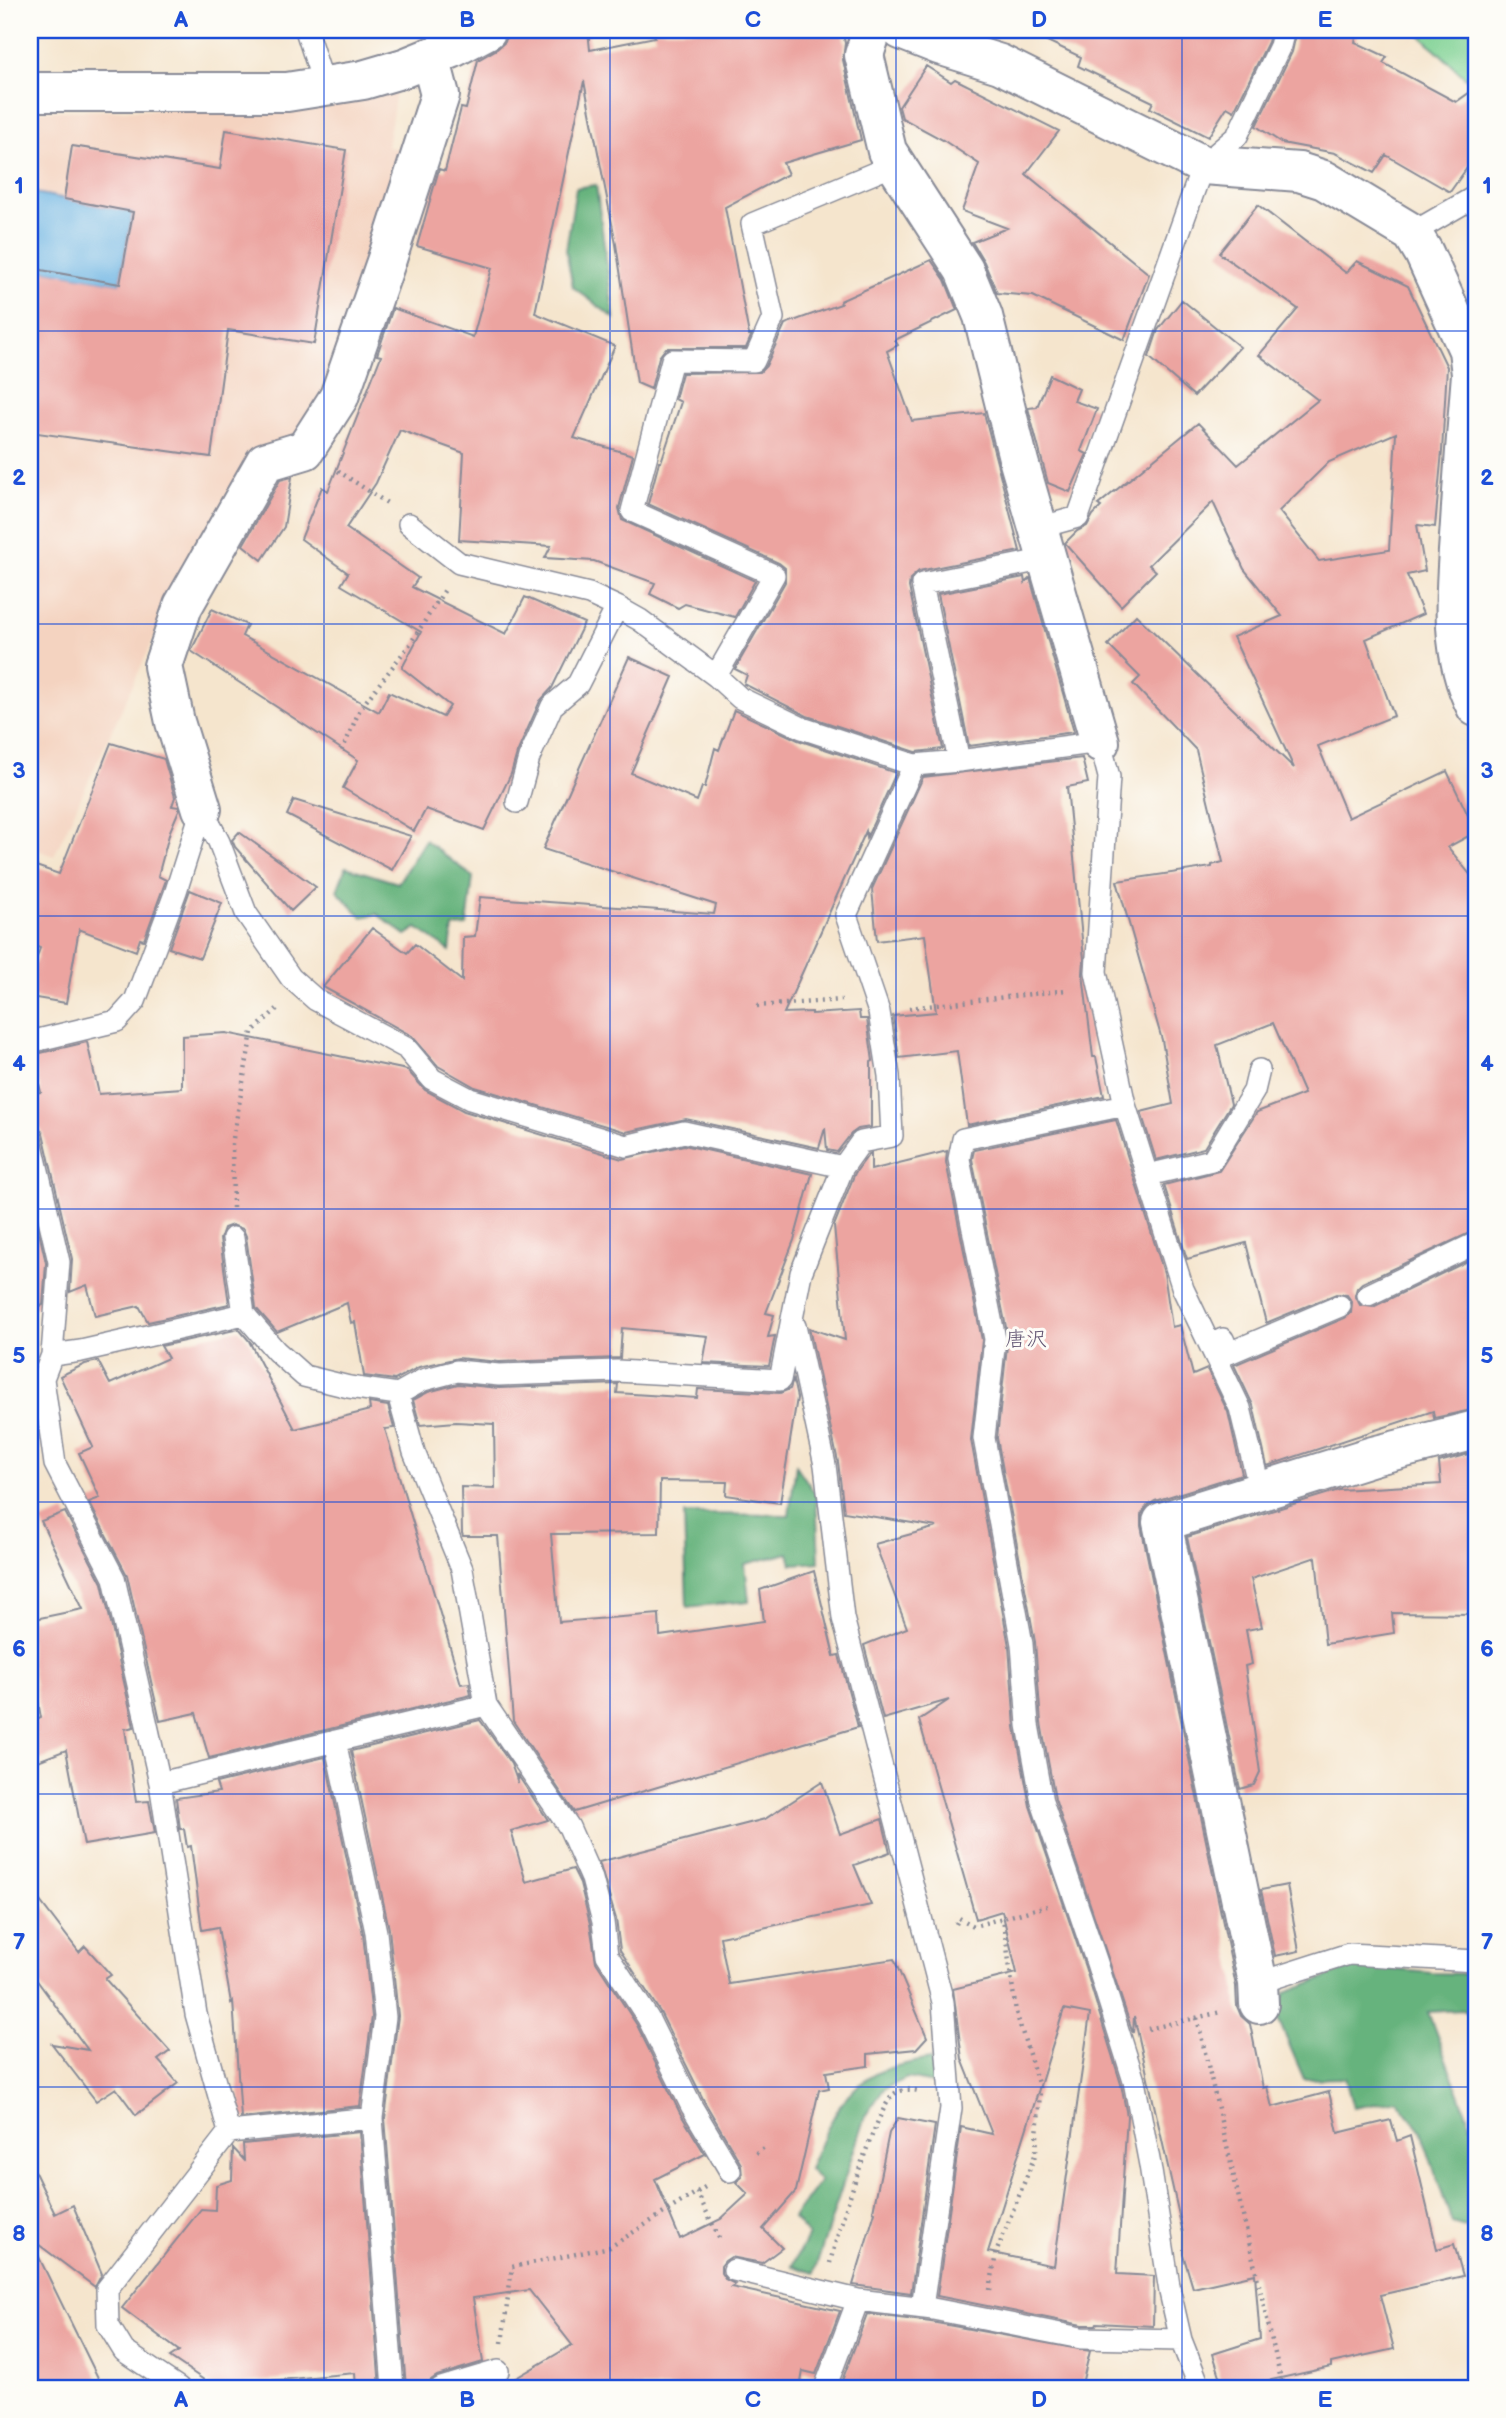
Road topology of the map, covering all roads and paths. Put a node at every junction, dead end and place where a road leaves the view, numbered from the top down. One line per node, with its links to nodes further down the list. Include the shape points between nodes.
1 (306, 30): 7 (lane)
2 (487, 30): 6 (street)
3 (872, 30): 9 (street, via 864,55 887,151)
4 (901, 30): 10 (street, via 1000,64)
5 (1284, 30): 10 (lane, via 1237,136)
6 (430, 57): 7 (street, via 363,80); 13 (street, via 440,95 338,397)
7 (324, 85): 8 (street, via 287,92)
8 (30, 92)
9 (895, 164): 15 (street, via 964,270 983,316); 18 (lane, via 752,224 773,318 754,361 672,360 632,511 774,575)
10 (1203, 165): 12 (street, via 1299,172 1324,180); 15 (lane, via 1078,517)
11 (1476, 197): 12 (lane)
12 (1412, 233): 19 (street, via 1468,350 1471,374 1456,621 1462,671)
13 (305, 450): 14 (path, via 391,505); 25 (street, via 265,462 183,606 163,666)
14 (409, 524): 16 (lane)
15 (1043, 544): 20 (street); 22 (lane, via 922,584)
16 (459, 563): 17 (lane, via 589,594); 21 (path, via 437,604 360,709)
17 (617, 607): 18 (lane); 24 (lane, via 578,684 552,705 529,758)
18 (716, 676): 23 (lane, via 740,698 802,728)
19 (1476, 707)
20 (1100, 742): 22 (lane); 26 (lane, via 1109,777 1096,972)
21 (342, 751)
22 (959, 761): 23 (lane)
23 (914, 765): 28 (lane, via 846,915)
24 (517, 802)
25 (202, 809): 27 (lane, via 246,913); 30 (lane, via 135,1001 117,1021)
26 (1099, 986): 28 (path); 32 (lane)
27 (301, 987): 34 (lane, via 316,1000 406,1048 432,1079 470,1099 626,1146 684,1132); 36 (path, via 252,1032 232,1144)
28 (877, 1005): 29 (path); 34 (lane, via 890,1076 892,1136 861,1142)
29 (757, 1006)
30 (30, 1042)
31 (1259, 1070): 35 (lane, via 1254,1091 1212,1160)
32 (1125, 1105): 35 (lane); 52 (lane, via 963,1139 959,1159 995,1339 985,1438 1022,1644 1028,1725 1041,1802)
33 (30, 1136): 43 (lane, via 59,1262)
34 (843, 1167): 41 (lane, via 802,1273)
35 (1147, 1175): 42 (lane, via 1183,1289)
36 (233, 1238): 40 (lane)
37 (1476, 1243): 38 (lane)
38 (1368, 1295)
39 (1340, 1306): 42 (lane, via 1229,1353 1223,1339)
40 (244, 1314): 43 (lane); 45 (lane, via 304,1376)
41 (793, 1317): 45 (lane, via 780,1380 617,1371 499,1375 457,1371 423,1380); 59 (lane, via 825,1465 843,1618 943,2002)
42 (1210, 1345): 48 (lane, via 1240,1408)
43 (52, 1355): 44 (lane)
44 (43, 1380): 46 (lane); 51 (lane, via 55,1464 114,1578)
45 (398, 1394): 49 (lane, via 414,1452 463,1569)
46 (30, 1412)
47 (1476, 1430): 48 (street)
48 (1260, 1491): 56 (street, via 1162,1521)
49 (486, 1704): 50 (lane); 63 (lane, via 569,1827 592,1879 607,1955 648,2018)
50 (335, 1741): 51 (lane); 60 (lane, via 376,1932 385,2017)
51 (160, 1783): 61 (lane, via 196,2014)
52 (1075, 1899): 53 (path); 58 (lane)
53 (1003, 1918): 54 (path); 69 (path, via 1016,2012 1040,2090 1036,2153 996,2253)
54 (974, 1926)
55 (1476, 1961): 56 (lane, via 1349,1954)
56 (1259, 1994): 57 (path)
57 (1197, 2018): 58 (path); 77 (path)
58 (1119, 2035): 70 (lane, via 1136,2093)
59 (951, 2099): 66 (path, via 914,2090 893,2095 870,2143); 68 (lane)
60 (372, 2118): 61 (lane); 73 (lane)
61 (229, 2132): 72 (lane, via 107,2289 108,2325 124,2351)
62 (766, 2146): 63 (path)
63 (730, 2171): 64 (path)
64 (697, 2192): 65 (path); 71 (path, via 610,2247 512,2267)
65 (734, 2270): 66 (lane)
66 (823, 2292): 67 (lane)
67 (858, 2300): 68 (lane); 75 (lane)
68 (922, 2307): 69 (lane)
69 (985, 2319): 70 (lane, via 1081,2338)
70 (1181, 2340): 76 (lane)
71 (498, 2371): 74 (lane)
72 (179, 2388)
73 (394, 2388)
74 (441, 2388)
75 (825, 2388)
76 (1200, 2388)
77 (1283, 2388)

